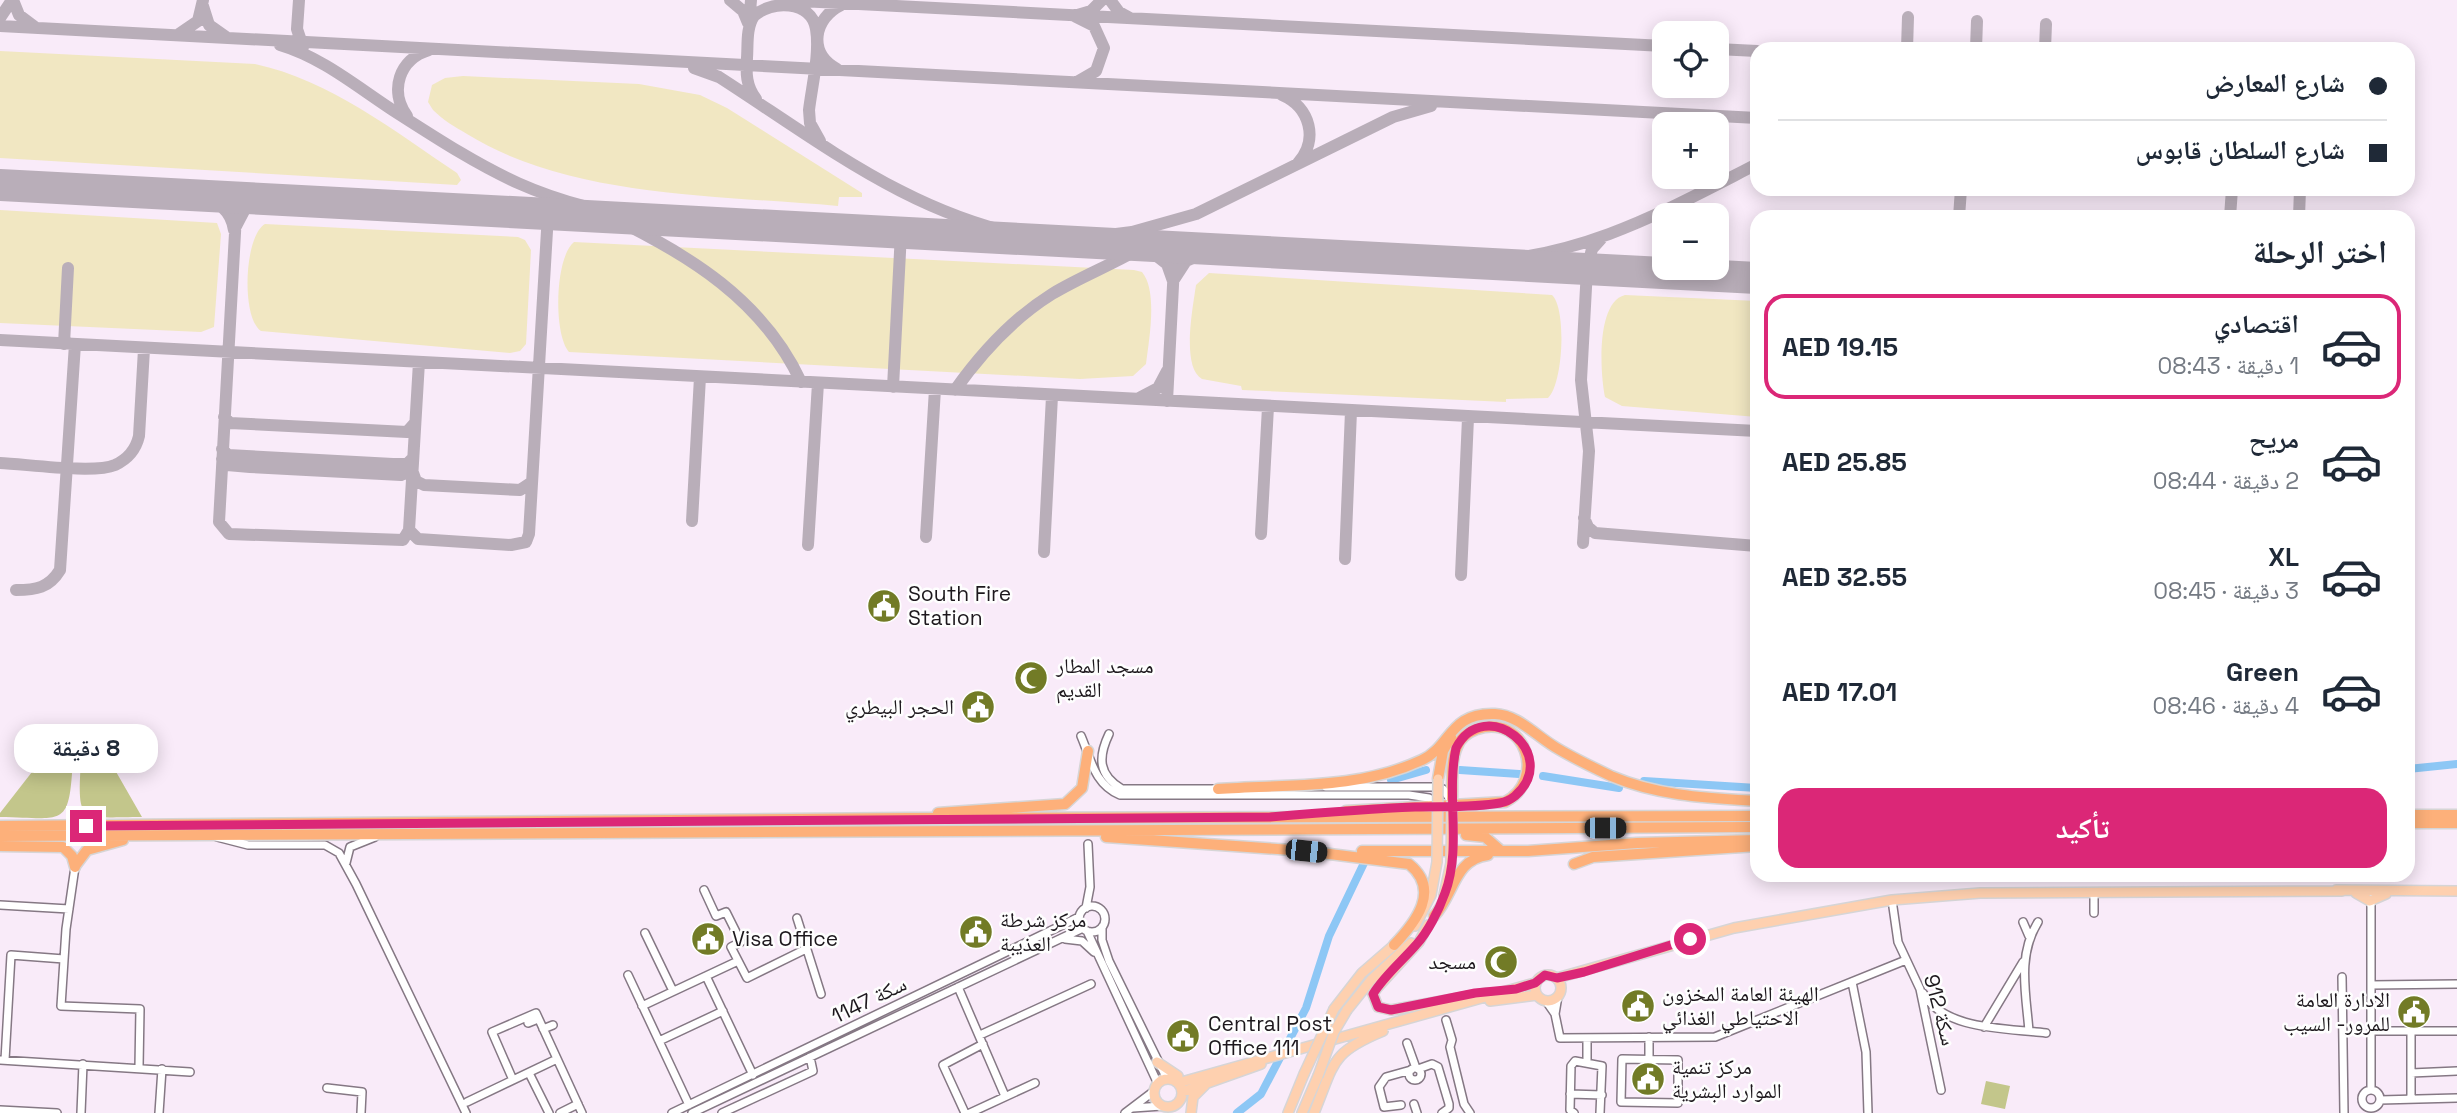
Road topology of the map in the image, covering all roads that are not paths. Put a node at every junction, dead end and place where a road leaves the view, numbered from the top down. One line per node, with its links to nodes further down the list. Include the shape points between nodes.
1 (1109, 734): 6 (street, via 1101,762 1111,782 1122,789)
2 (1081, 736): 4 (street)
3 (1452, 738): 5 (highway, via 1443,751); 7 (highway, via 1423,760 1365,780); 8 (highway); 9 (highway, via 1465,721 1486,714 1508,716 1573,758 1637,785 1700,798); 14 (highway, via 1503,728 1520,739 1529,759 1524,785 1512,799 1499,804)
4 (1088, 751): 7 (street, via 1094,772 1120,795); 15 (highway, via 1082,788 1065,804 962,809)
5 (1438, 783): 7 (street); 8 (street, bridge); 10 (main road, bridge)
6 (1218, 789): 7 (highway)
7 (1250, 790): 10 (street, via 1409,795)
8 (1452, 801): 33 (main road, bridge)
9 (1750, 801)
10 (1438, 804): 32 (main road, bridge)
11 (2415, 815): 12 (highway)
12 (2457, 815)
13 (1750, 816): 14 (highway)
14 (1270, 817): 15 (highway)
15 (908, 818): 18 (highway)
16 (2457, 823): 17 (highway)
17 (2415, 824)
18 (0, 826)
19 (1750, 827): 20 (highway)
20 (1421, 830): 21 (highway); 30 (highway, via 1485,837)
21 (1029, 832): 23 (highway); 31 (highway)
22 (0, 836): 24 (highway)
23 (378, 836): 25 (highway); 37 (street, via 350,847)
24 (128, 837): 25 (highway); 36 (highway, via 87,850)
25 (216, 837): 37 (street, via 248,845 328,845)
26 (1750, 840): 34 (highway)
27 (1088, 844): 38 (street)
28 (0, 846): 36 (highway, via 63,847)
29 (1750, 846): 35 (highway, via 1593,857)
30 (1500, 850)
31 (1306, 851): 32 (highway); 64 (highway, via 1396,860 1419,872 1424,901 1413,925)
32 (1438, 851): 33 (highway, bridge); 64 (main road, bridge, via 1431,895 1421,918)
33 (1452, 851): 34 (highway); 56 (main road, bridge, via 1445,894)
34 (1528, 851): 56 (highway, via 1480,856 1460,869 1445,905)
35 (1574, 864)
36 (75, 867): 51 (street)
37 (346, 867): 154 (street)
38 (1090, 887): 50 (street); 52 (street)
39 (2197, 887): 40 (main road); 45 (main road); 46 (main road)
40 (2231, 887): 42 (main road); 46 (main road)
41 (704, 890): 69 (street, via 716,916 726,912 741,942 732,947)
42 (2345, 891): 46 (main road); 47 (main road)
43 (2457, 891): 47 (main road)
44 (2095, 892): 45 (main road); 48 (main road, via 1980,893); 53 (street)
45 (2107, 892): 46 (main road)
46 (2213, 895)
47 (2371, 896): 78 (street)
48 (1892, 900): 68 (street, سكة 912, via 1894,926); 80 (main road, via 1734,928 1584,972)
49 (0, 905): 51 (street)
50 (1086, 908): 52 (street); 54 (street)
51 (69, 909): 67 (street)
52 (1100, 909): 59 (street)
53 (2094, 913)
54 (1079, 916): 60 (street); 122 (street, سكة 1147)
55 (797, 918): 65 (street)
56 (1431, 921): 83 (main road, via 1419,942 1373,994 1378,1007 1391,1010); 165 (main road, bridge, via 1347,1010)
57 (2023, 922): 62 (street)
58 (2038, 922): 62 (street)
59 (1102, 927): 60 (street); 112 (street, via 1110,961)
60 (1085, 929): 63 (street, سكة 1147); 66 (street)
61 (645, 933): 82 (street)
62 (2029, 936): 70 (street)
63 (1057, 940): 66 (street, via 1082,941); 79 (street, سكة 1147)
64 (1394, 945): 164 (main road, bridge, via 1362,973 1334,1009)
65 (806, 949): 69 (street, via 747,978); 84 (street)
66 (1098, 956): 127 (street)
67 (64, 960): 111 (street, via 10,954); 115 (street, via 61,1006 142,1010)
68 (1906, 960): 74 (street); 81 (street, سكة 912)
69 (738, 961): 72 (street)
70 (2023, 961): 93 (street); 96 (street)
71 (628, 975): 86 (street)
72 (706, 976): 82 (street); 87 (street)
73 (2342, 977): 139 (street)
74 (1852, 982): 102 (street, via 1726,1034); 172 (street, via 1866,1052)
75 (1535, 983): 80 (main road, via 1545,975); 83 (main road); 85 (main road)
76 (1091, 984): 101 (street)
77 (2457, 984): 78 (street)
78 (2371, 985): 97 (street)
79 (958, 987): 101 (street); 107 (street, سكة 1147)
80 (1559, 987): 85 (main road); 88 (street)
81 (1920, 989): 93 (street, via 1942,1014); 130 (street, سكة 912)
82 (673, 991): 86 (street)
83 (1503, 992): 106 (main road)
84 (821, 994)
85 (1541, 998): 88 (street); 95 (main road, via 1514,996)
86 (642, 1006): 104 (street)
87 (723, 1012): 104 (street); 122 (street)
88 (1555, 1014): 103 (street, via 1560,1038)
89 (538, 1019): 91 (street); 94 (street); 125 (street, via 536,1013 492,1032)
90 (1446, 1020): 169 (street, via 1464,1104)
91 (528, 1023)
92 (553, 1025): 94 (street)
93 (1984, 1027): 96 (street)
94 (543, 1029): 108 (street)
95 (1383, 1031): 106 (main road); 166 (main road, via 1343,1050)
96 (2029, 1031): 100 (street)
97 (2371, 1031): 99 (street); 131 (street)
98 (2457, 1031): 99 (street)
99 (2411, 1032): 120 (street)
100 (2046, 1033)
101 (980, 1035): 105 (street)
102 (1649, 1037): 103 (street); 110 (street)
103 (1587, 1038): 113 (street)
104 (659, 1041): 146 (street)
105 (983, 1045): 134 (street); 160 (street, via 943,1065)
106 (1298, 1051): 109 (main road)
107 (810, 1057): 146 (street, سكة 1147); 159 (street, via 813,1071)
108 (557, 1059): 119 (street); 141 (street)
109 (1266, 1059): 121 (main road); 123 (main road)
110 (1648, 1059): 110 (street, via 1678,1060 1678,1103 1621,1102 1622,1059)
111 (2, 1060): 114 (street)
112 (1157, 1062): 121 (main road, via 1176,1076); 124 (street)
113 (1587, 1062): 132 (street, via 1571,1063); 133 (street, via 1602,1066)
114 (83, 1064): 115 (street); 151 (street)
115 (139, 1067): 116 (street)
116 (162, 1069): 117 (street); 152 (street)
117 (190, 1072)
118 (2457, 1072): 120 (street)
119 (529, 1073): 125 (street); 155 (street)
120 (2411, 1073): 136 (street)
121 (1201, 1074): 128 (main road)
122 (754, 1075): 146 (street, سكة 1147)
123 (1217, 1077): 128 (main road); 163 (main road, via 1196,1093)
124 (1167, 1079): 127 (main road); 128 (main road)
125 (513, 1080): 140 (street)
126 (1035, 1083): 134 (street)
127 (1156, 1087): 144 (street); 145 (main road, via 1155,1098)
128 (1180, 1087): 145 (main road)
129 (327, 1088): 153 (street, via 362,1092)
130 (1941, 1090)
131 (2371, 1090): 137 (street); 138 (street)
132 (1570, 1094): 133 (street); 170 (street)
133 (1602, 1095): 171 (street)
134 (1004, 1096): 160 (street)
135 (2457, 1098): 136 (street)
136 (2411, 1099): 138 (street)
137 (2362, 1100): 139 (street); 149 (street)
138 (2380, 1100): 149 (street)
139 (2343, 1101): 173 (street)
140 (467, 1102)
141 (578, 1104): 156 (street); 157 (street)
142 (1414, 1104): 167 (street)
143 (1401, 1105): 148 (street)
144 (1132, 1108): 145 (street); 161 (street)
145 (1170, 1108): 162 (main road)
146 (690, 1109): 158 (street, سكة 1147)
147 (0, 1110): 150 (street)
148 (1389, 1111): 168 (street, via 1379,1091 1381,1082 1432,1064 1438,1067 1449,1104)
149 (2371, 1111)
150 (57, 1113)
151 (81, 1113)
152 (159, 1113)
153 (361, 1113)
154 (466, 1113)
155 (549, 1113)
156 (559, 1113)
157 (582, 1113)
158 (672, 1113)
159 (722, 1113)
160 (967, 1113)
161 (1125, 1113)
162 (1183, 1113)
163 (1191, 1113)
164 (1288, 1113)
165 (1303, 1113)
166 (1314, 1113)
167 (1417, 1113)
168 (1442, 1113)
169 (1470, 1113)
170 (1574, 1113)
171 (1600, 1113)
172 (1868, 1113)
173 (2344, 1113)

